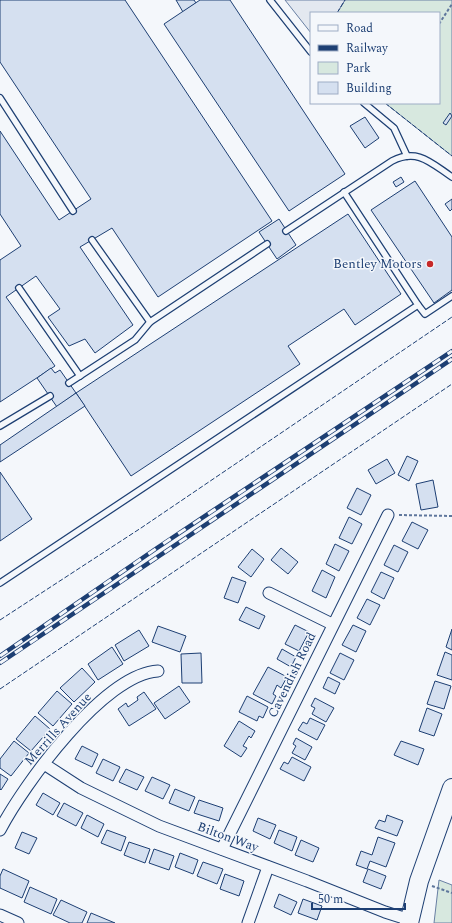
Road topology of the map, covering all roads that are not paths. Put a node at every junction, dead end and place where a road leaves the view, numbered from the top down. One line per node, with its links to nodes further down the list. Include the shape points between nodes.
1 (270, 0): 2 (lane)
2 (310, 51)
3 (0, 98): 8 (lane)
4 (365, 104): 5 (lane, via 394,128)
5 (407, 156): 6 (lane, via 415,155 431,162); 7 (lane, via 392,161)
6 (452, 177)
7 (344, 192): 9 (lane); 14 (lane)
8 (73, 211)
9 (286, 231)
10 (92, 240): 15 (lane)
11 (267, 244): 15 (lane)
12 (19, 288): 16 (lane)
13 (452, 296): 14 (lane, via 425,314)
14 (418, 305): 21 (lane)
15 (150, 322): 16 (lane, via 135,340)
16 (80, 376): 17 (lane)
17 (69, 383)
18 (50, 396): 19 (lane)
19 (0, 426)
20 (388, 515): 23 (street, Cavendish Road)
21 (0, 583)
22 (269, 593): 23 (street)
23 (332, 624): 28 (street, Cavendish Road)
24 (158, 670): 25 (street, Merrills Avenue, via 144,672 104,698 88,712)
25 (44, 764): 27 (street, Merrills Avenue, via 17,800); 28 (street, Bilton Way, via 81,788 133,815)
26 (452, 788): 31 (main road)
27 (0, 830)
28 (222, 849): 29 (street, Bilton Way)
29 (268, 867): 31 (street, Bilton Way); 33 (street)
30 (0, 915): 32 (street)
31 (409, 921)
32 (18, 923)
33 (248, 923)

